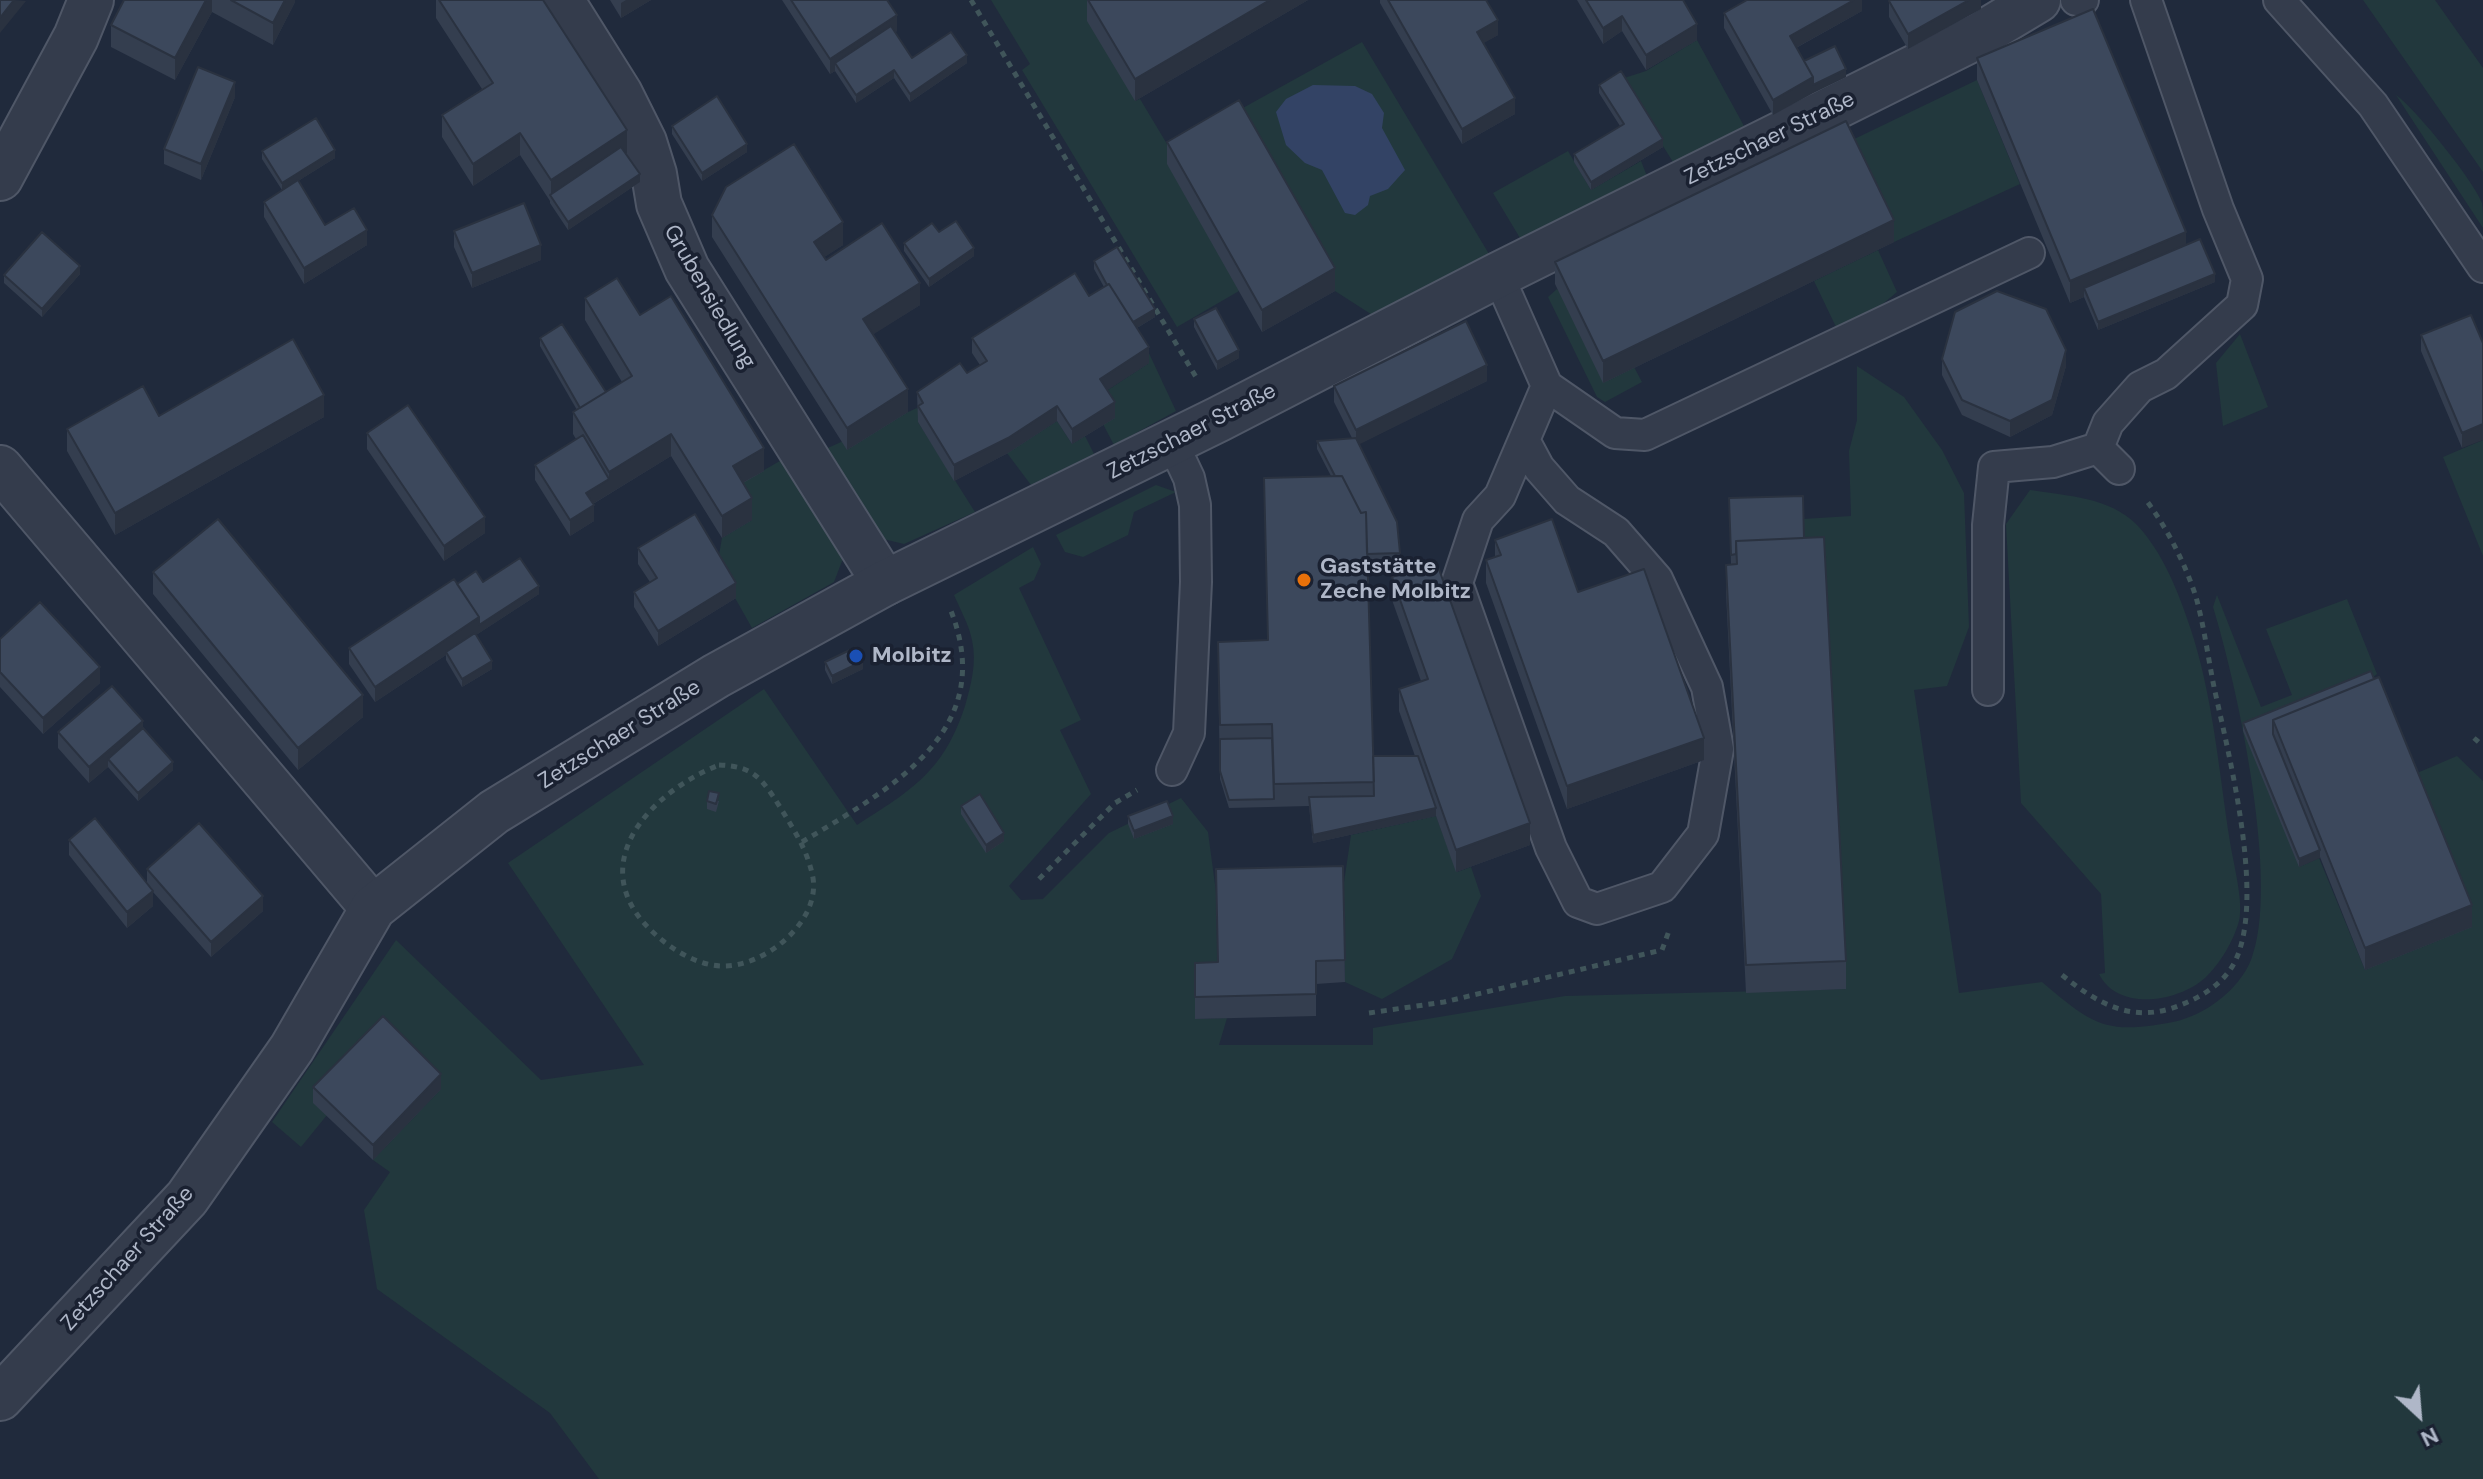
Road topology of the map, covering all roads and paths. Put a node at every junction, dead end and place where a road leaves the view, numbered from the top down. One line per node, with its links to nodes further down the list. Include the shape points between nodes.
1 (91, 0): 9 (street)
2 (561, 0): 20 (street, Grubensiedlung, via 644,142 659,204 687,269)
3 (971, 0): 14 (path)
4 (2038, 0): 12 (street, Zetzschaer Straße, via 1978,36)
5 (2076, 0): 6 (lane)
6 (2083, 0)
7 (2146, 0): 17 (lane, via 2247,279 2242,305 2166,374 2140,387 2108,423)
8 (2279, 0): 11 (lane, via 2373,105)
9 (0, 178)
10 (2029, 253): 13 (lane, via 1645,435 1615,433)
11 (2483, 267)
12 (1498, 275): 13 (lane); 14 (street, Zetzschaer Straße)
13 (1547, 386): 15 (lane)
14 (1219, 419): 16 (street, Zetzschaer Straße)
15 (1524, 440): 27 (lane, via 1539,468 1567,500 1616,532 1657,579 1707,687 1718,749 1703,834); 27 (lane, via 1500,496 1478,520 1457,583 1551,848 1578,902 1597,909)
16 (1172, 442): 19 (street, Zetzschaer Straße); 24 (lane, via 1195,505 1196,582 1189,733)
17 (2108, 458): 21 (lane, via 1994,467 1988,525); 29 (path, via 2165,525 2195,596 2230,760 2247,920 2236,962 2222,980 2199,998 2168,1010 2141,1014 2113,1009)
18 (0, 468): 28 (street)
19 (927, 562): 20 (street, Zetzschaer Straße); 25 (path, via 958,627 963,665 951,723 923,759 887,788)
20 (885, 583): 28 (street, Zetzschaer Straße, via 716,676 494,812)
21 (1988, 690)
22 (2474, 738): 23 (path)
23 (2483, 746)
24 (1172, 770): 26 (path, via 1115,803)
25 (802, 842): 25 (path, via 813,882 805,919 777,946 754,959 722,966 695,960 649,929 632,903 623,874 624,846 662,797 719,765 742,766 756,775)
26 (1039, 879)
27 (1662, 887): 30 (path, via 1671,930 1662,950 1444,1002)
28 (373, 908): 31 (street, Zetzschaer Straße, via 292,1048 187,1198)
29 (2062, 975)
30 (1369, 1013)
31 (0, 1398)

